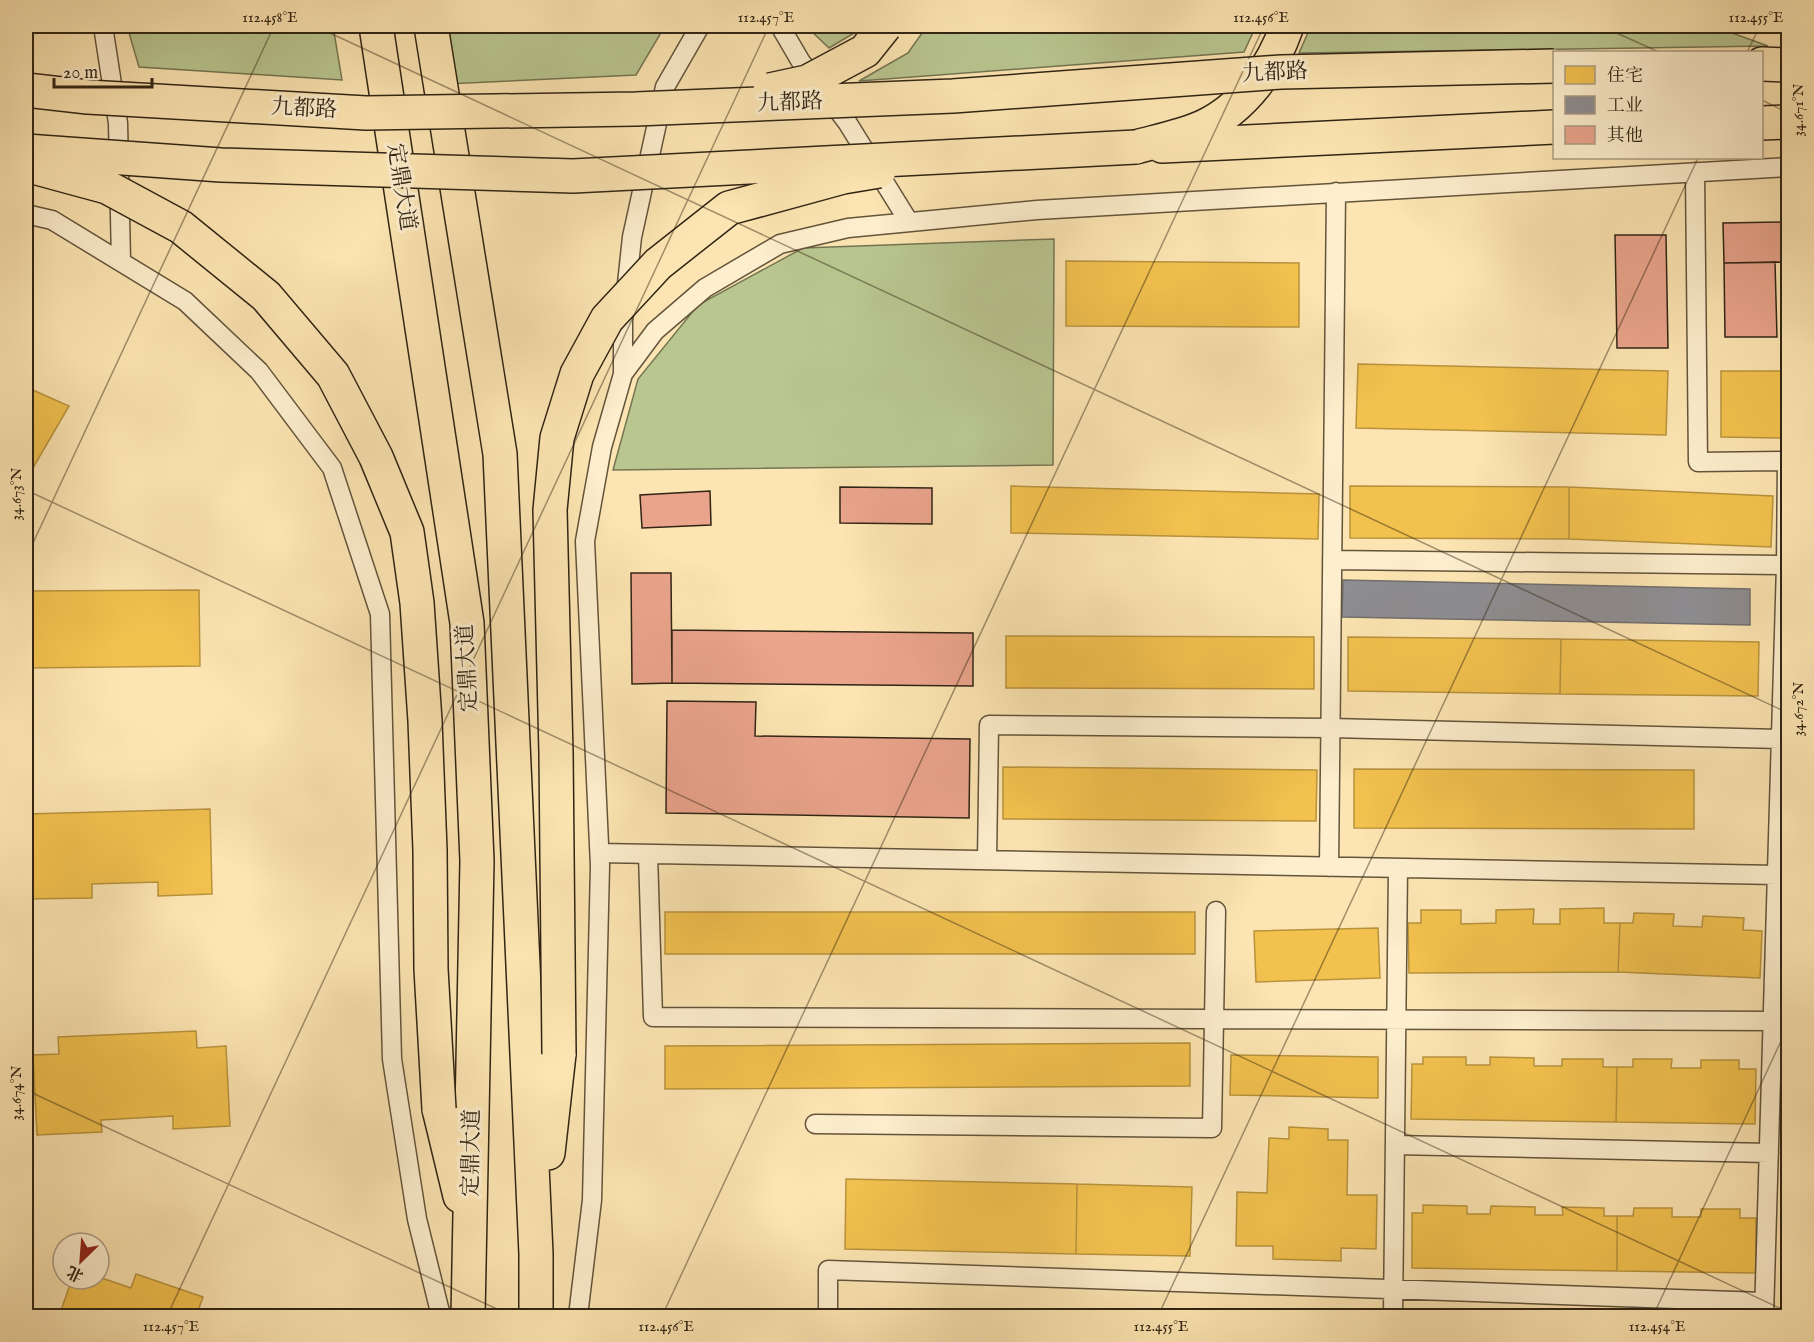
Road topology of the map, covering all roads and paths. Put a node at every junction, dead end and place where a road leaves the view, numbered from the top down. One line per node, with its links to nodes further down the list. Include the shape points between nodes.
1 (103, 26): 27 (lane, via 118,123)
2 (376, 26): 46 (main road, 定鼎大道, via 467,623 477,861)
3 (432, 26): 47 (main road, 定鼎大道, via 500,454)
4 (700, 26): 28 (lane, via 665,87 632,237 623,321)
5 (780, 26): 26 (lane, via 801,62 847,122)
6 (885, 26): 14 (main road, bridge, via 865,51 807,82)
7 (1287, 26): 18 (main road, bridge, via 1277,53 1240,103 1203,127)
8 (1763, 64): 9 (main road)
9 (1788, 65)
10 (1553, 66): 14 (main road, 九都路, bridge, via 1281,72 953,96)
11 (26, 72): 13 (main road, bridge)
12 (26, 90): 13 (main road, 九都路, bridge)
13 (88, 97): 14 (main road, 九都路, bridge, via 366,113)
14 (636, 109)
15 (1788, 122): 16 (main road)
16 (1763, 123)
17 (1553, 127): 18 (main road)
18 (1136, 147): 20 (main road, bridge)
19 (26, 152): 20 (main road, bridge, via 221,165 573,176)
20 (963, 156): 47 (main road, bridge, via 843,177 729,208 658,264 607,319 577,374 557,438 550,510 559,1054)
21 (26, 165): 46 (main road, bridge, via 106,187 181,227 266,296 333,375 376,457 407,532 417,603 427,768 431,969 439,1109)
22 (1788, 167): 23 (lane)
23 (1695, 172): 24 (lane); 30 (lane, via 1698,462 1786,461)
24 (1336, 192): 26 (lane); 29 (lane)
25 (26, 214): 27 (lane, via 52,220)
26 (909, 222): 28 (lane, via 848,228 780,244 705,288 656,331)
27 (121, 261): 50 (lane, via 185,301 259,371 332,468 380,614 392,1059 417,1219)
28 (623, 374): 33 (lane, via 602,447 585,542)
29 (1332, 560): 30 (lane); 31 (lane)
30 (1786, 565): 32 (lane)
31 (1331, 728): 32 (lane); 35 (lane, via 989,725); 36 (lane)
32 (1781, 739): 38 (lane)
33 (600, 853): 34 (lane); 53 (lane, via 592,1200)
34 (648, 854): 35 (lane); 40 (lane, via 653,1017)
35 (987, 860): 36 (lane)
36 (1329, 867): 37 (lane)
37 (1398, 867): 38 (lane); 41 (lane)
38 (1777, 875): 42 (lane)
39 (1216, 910): 40 (lane)
40 (1214, 1018): 41 (lane); 43 (lane, via 1212,1128)
41 (1396, 1018): 42 (lane); 44 (lane)
42 (1773, 1021): 45 (lane)
43 (816, 1124)
44 (1395, 1145): 45 (lane); 48 (lane)
45 (1768, 1153): 49 (lane)
46 (471, 1242): 51 (main road, 定鼎大道)
47 (536, 1254): 52 (main road, 定鼎大道)
48 (1394, 1289): 49 (lane); 54 (lane, via 828,1270); 55 (lane)
49 (1764, 1309)
50 (441, 1317)
51 (468, 1317)
52 (536, 1317)
53 (578, 1317)
54 (828, 1317)
55 (1393, 1317)

